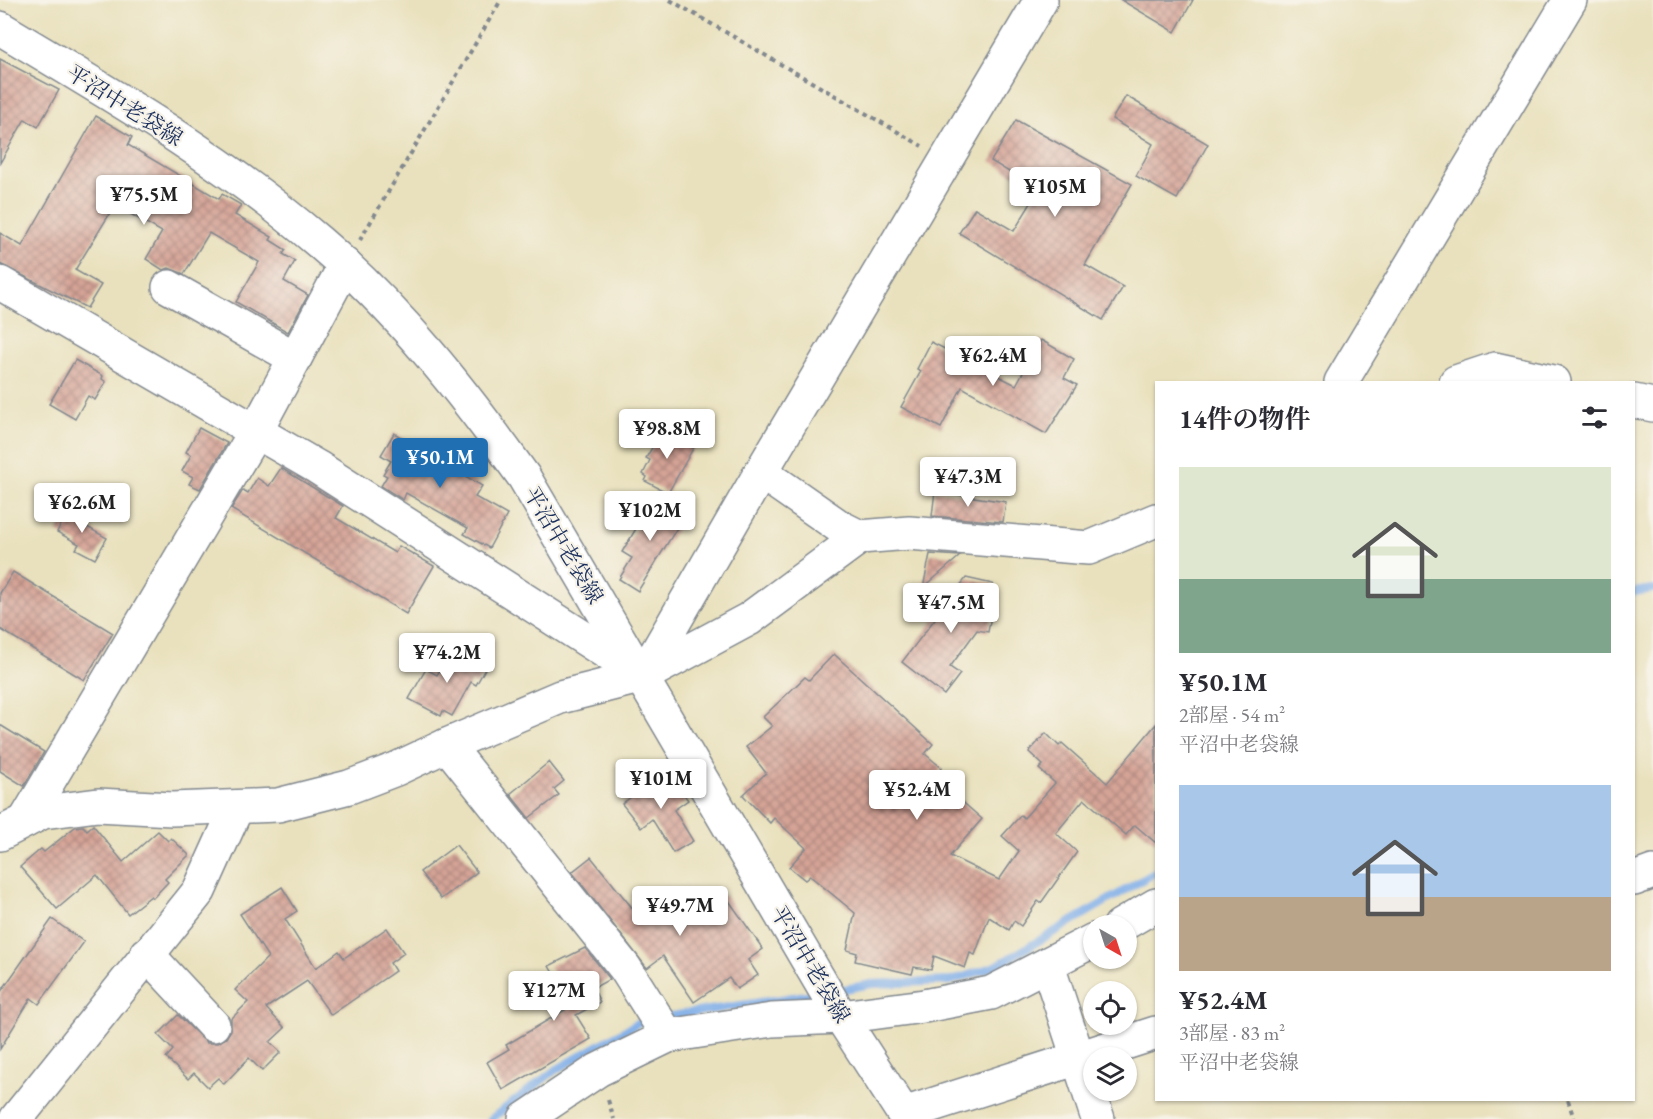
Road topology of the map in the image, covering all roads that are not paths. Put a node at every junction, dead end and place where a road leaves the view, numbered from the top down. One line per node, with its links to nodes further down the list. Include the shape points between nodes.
1 (1041, 0): 14 (street)
2 (1570, 0): 8 (street)
3 (0, 28): 4 (street, 平沼中老袋線, via 222,166)
4 (345, 265): 7 (street); 17 (street, 平沼中老袋線, via 469,400 524,477)
5 (0, 283): 13 (street)
6 (169, 287): 7 (street)
7 (295, 358): 13 (street)
8 (1342, 381)
9 (1459, 381): 10 (street, via 1495,369)
10 (1549, 381)
11 (1635, 401): 12 (street)
12 (1653, 405)
13 (256, 431): 17 (street); 20 (street)
14 (760, 472): 16 (street); 17 (street)
15 (1155, 520): 16 (street, via 1089,548 909,533)
16 (860, 537): 17 (street, via 749,619)
17 (643, 676): 18 (street, via 560,697); 28 (street, 平沼中老袋線)
18 (447, 745): 19 (street, via 349,787 279,805); 31 (street, via 625,968)
19 (237, 807): 20 (street, via 98,805 43,812); 26 (street, via 199,891)
20 (13, 827)
21 (1653, 872): 22 (street)
22 (1635, 879)
23 (1155, 906): 24 (street)
24 (1137, 916)
25 (1083, 946): 27 (street)
26 (147, 954): 29 (street); 34 (street)
27 (1048, 966): 28 (street, via 991,993); 32 (street)
28 (841, 1017): 31 (street, via 772,1020); 33 (street, 平沼中老袋線)
29 (213, 1026)
30 (1155, 1033): 32 (street)
31 (668, 1036): 35 (street, via 598,1070)
32 (1079, 1058): 33 (street); 36 (street)
33 (906, 1117)
34 (16, 1119)
35 (525, 1119)
36 (1098, 1119)

